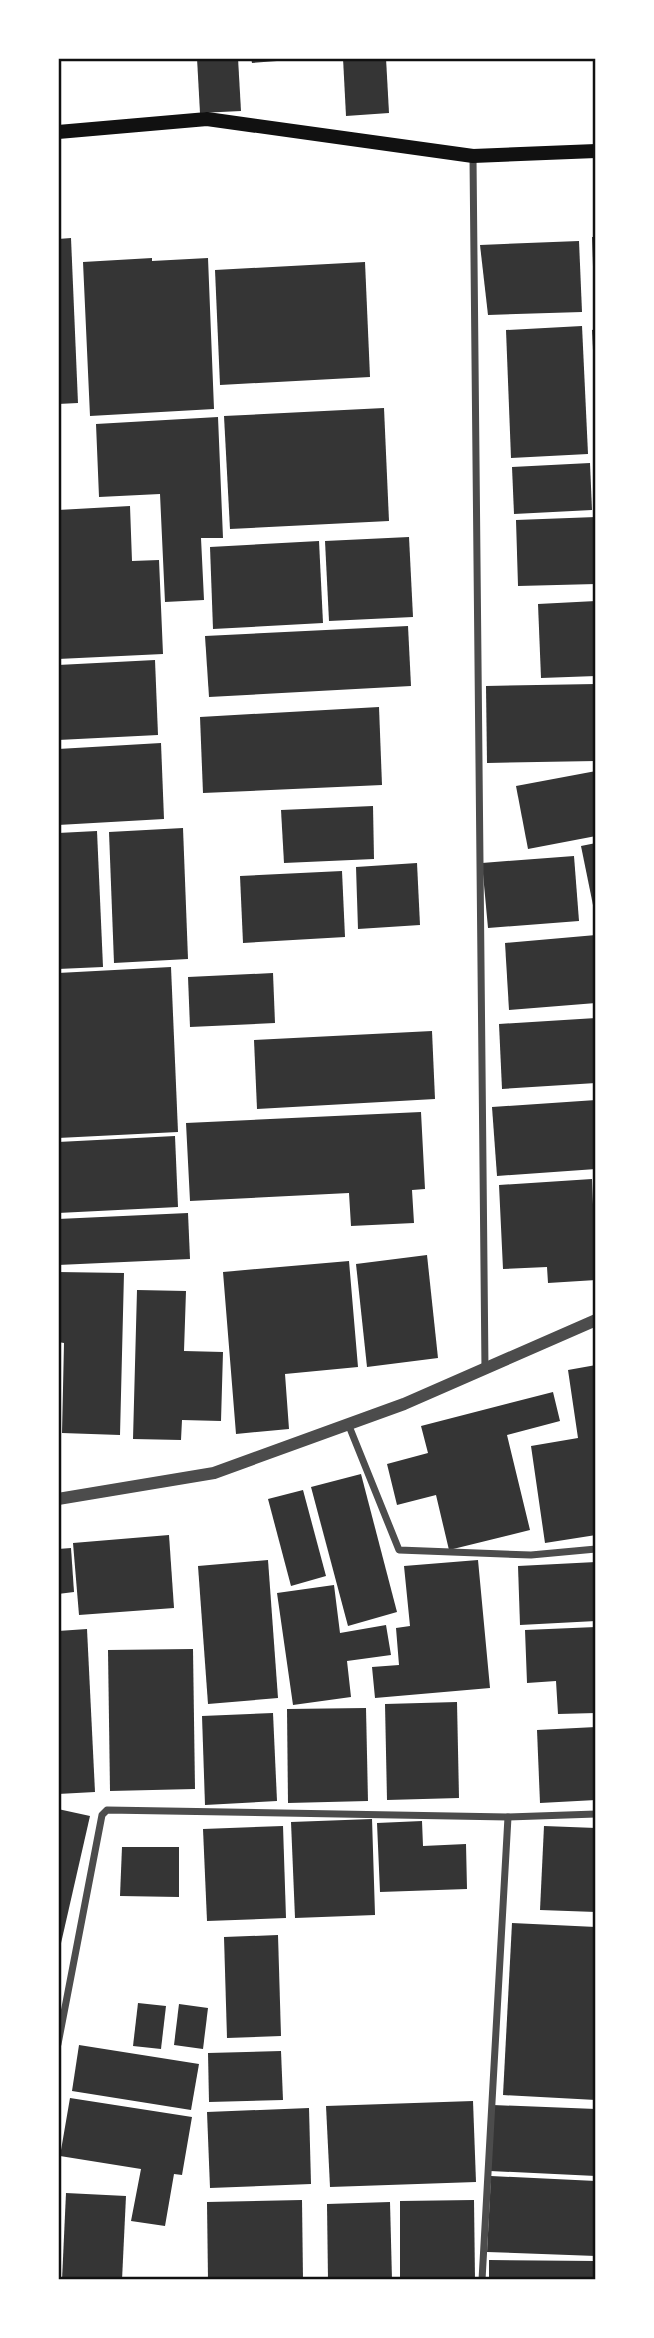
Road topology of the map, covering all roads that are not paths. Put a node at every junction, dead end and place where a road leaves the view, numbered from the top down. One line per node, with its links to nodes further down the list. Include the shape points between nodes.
1 (58, 132): 3 (main road, via 207,119)
2 (596, 150): 3 (main road)
3 (473, 156): 5 (street)
4 (596, 1320): 5 (street)
5 (485, 1368): 6 (street)
6 (349, 1426): 7 (street, via 214,1474); 8 (street, via 400,1550 531,1555)
7 (58, 1499)
8 (596, 1549)
9 (596, 1814): 10 (street)
10 (509, 1817): 11 (street, via 107,1810 102,1815); 12 (street)
11 (58, 2044)
12 (482, 2280)

